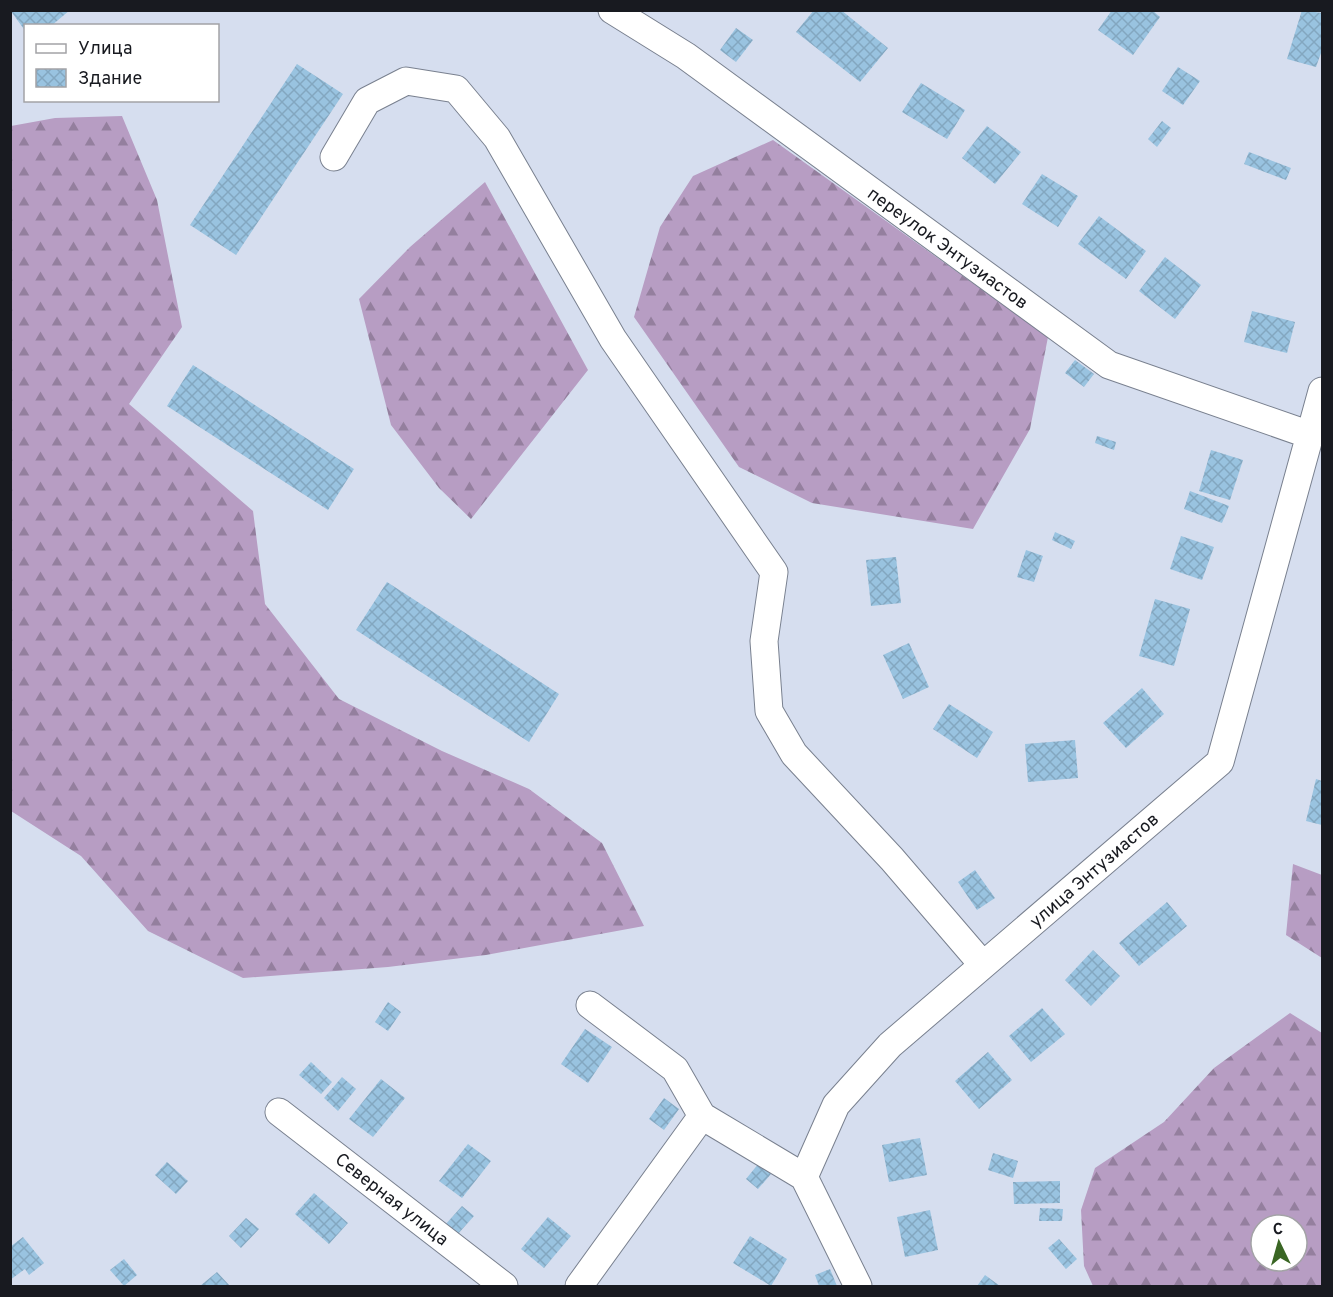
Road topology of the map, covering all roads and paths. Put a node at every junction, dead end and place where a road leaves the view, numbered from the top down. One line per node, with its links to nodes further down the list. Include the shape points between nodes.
1 (612, 10): 4 (street, переулок Энтузиастов, via 686,56 1110,365)
2 (334, 157): 5 (street, via 367,101 406,81 456,89 496,138 613,339 774,572 765,641 769,711 794,754)
3 (1323, 390): 4 (street, улица Энтузиастов)
4 (1310, 435): 5 (street, улица Энтузиастов, via 1220,762)
5 (983, 965): 9 (street, улица Энтузиастов, via 890,1045 836,1105)
6 (590, 1005): 8 (street, via 675,1069)
7 (279, 1112): 10 (street, Северная улица)
8 (702, 1116): 9 (street); 11 (street)
9 (804, 1177): 12 (street)
10 (504, 1287)
11 (579, 1287)
12 (858, 1287)

